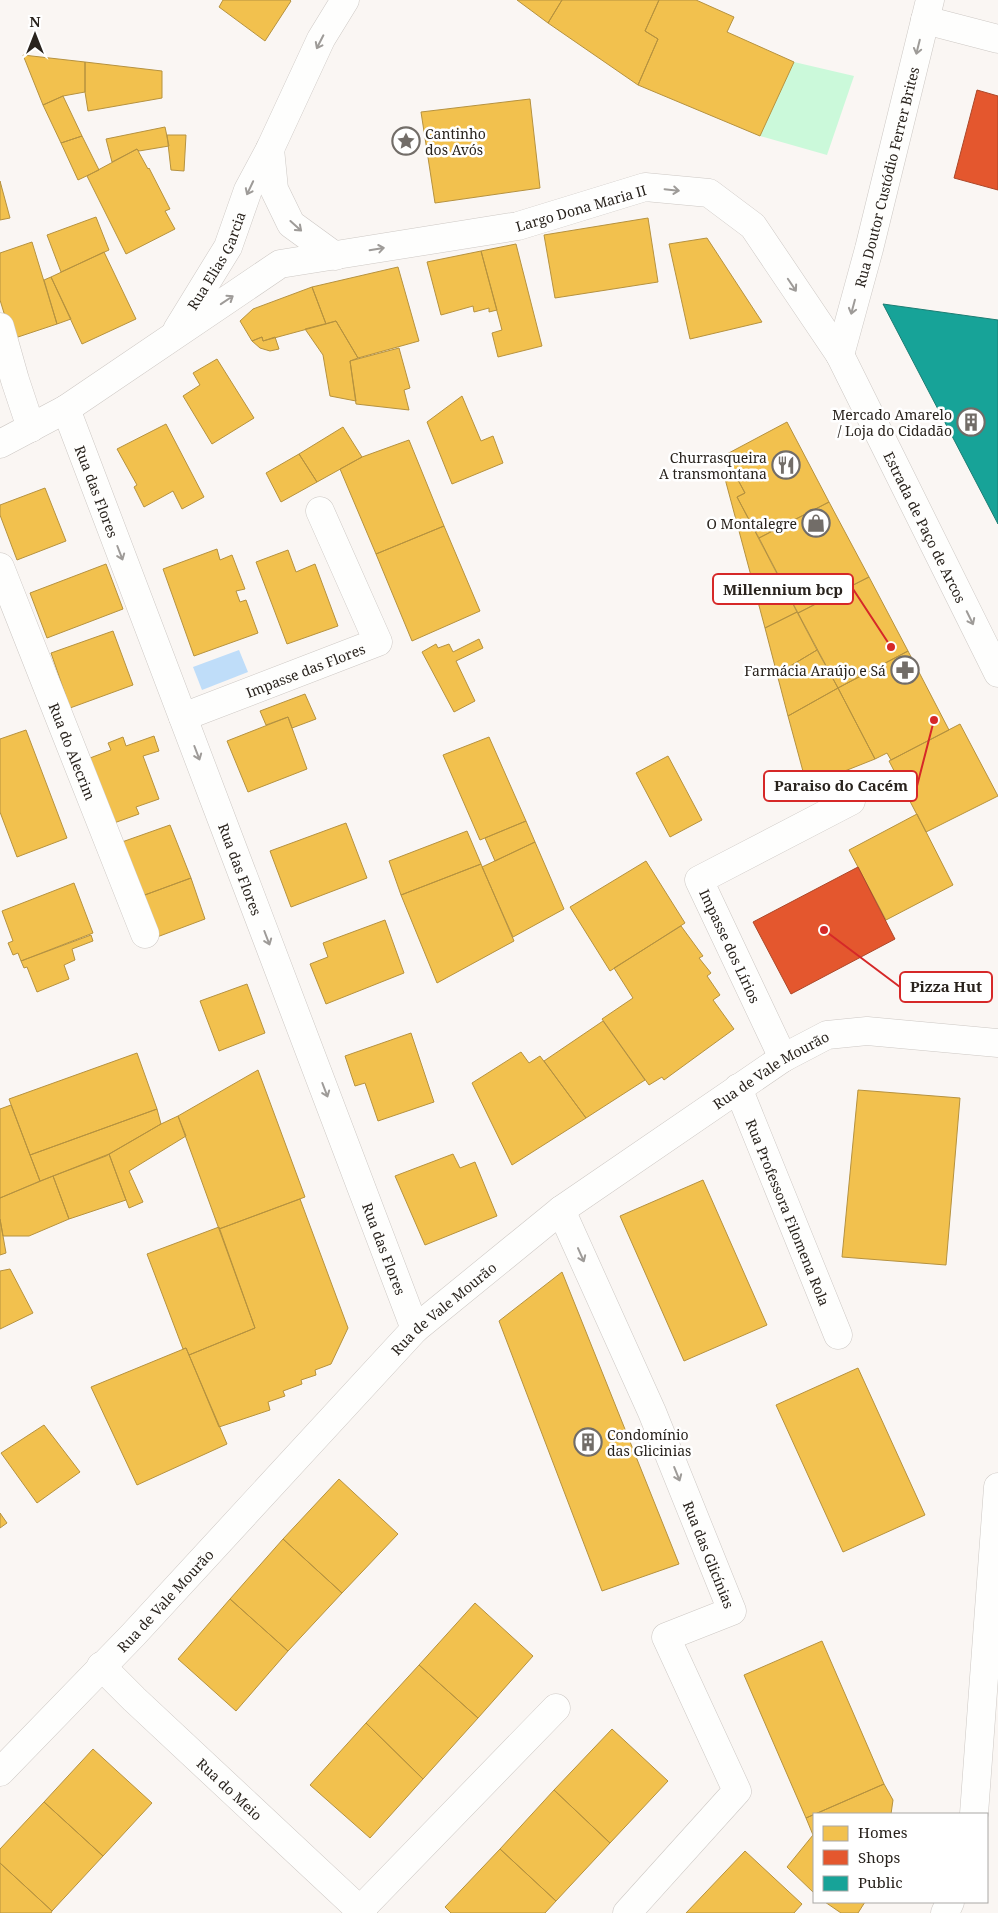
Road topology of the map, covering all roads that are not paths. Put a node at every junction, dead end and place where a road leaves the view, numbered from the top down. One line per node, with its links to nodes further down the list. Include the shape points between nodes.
1 (345, 0): 4 (street, Rua Elias Garcia, one-way to 4, via 321,39)
2 (927, 10): 3 (street); 8 (street, Rua Doutor Custódio Ferrer Brites, one-way to 8)
3 (998, 39)
4 (270, 149): 5 (street, one-way to 5, via 274,189 292,224); 7 (street, Rua Elias Garcia, one-way to 7, via 248,190 228,247)
5 (335, 256): 7 (street, Largo Dona Maria II, one-way to 5, via 280,264); 8 (street, Largo Dona Maria II, one-way to 8, via 518,226 646,187 708,194 753,226)
6 (0, 327): 10 (street)
7 (172, 337): 9 (street, Rua Elias Garcia)
8 (840, 354): 14 (street, Estrada de Paço de Arcos, one-way to 14)
9 (66, 409): 10 (street, Rua Elias Garcia); 15 (street, Rua das Flores, one-way to 15)
10 (31, 428): 11 (street, Rua Elias Garcia)
11 (0, 444)
12 (320, 511): 15 (street, Impasse das Flores, via 378,642)
13 (0, 566): 17 (street, Rua do Alecrim)
14 (998, 673)
15 (183, 717): 22 (street, Rua das Flores, one-way to 22)
16 (851, 800): 19 (street, Impasse dos Lírios, via 699,880)
17 (146, 934)
18 (998, 1043): 19 (street, Rua de Vale Mourão, via 867,1031 827,1034)
19 (783, 1058): 20 (street, Rua de Vale Mourão)
20 (738, 1088): 21 (street, Rua de Vale Mourão); 23 (street, Rua Professora Filomena Rola)
21 (561, 1210): 22 (street, Rua de Vale Mourão); 30 (street, Rua das Glicínias, one-way to 30, via 652,1412 732,1611 666,1638 737,1791)
22 (415, 1329): 25 (street, Rua de Vale Mourão)
23 (838, 1335)
24 (998, 1487): 28 (street)
25 (101, 1666): 27 (street, Rua de Vale Mourão); 29 (street, Rua do Meio)
26 (556, 1708): 29 (street, Rua do Meio)
27 (0, 1772)
28 (974, 1813)
29 (362, 1912)
30 (627, 1913)

